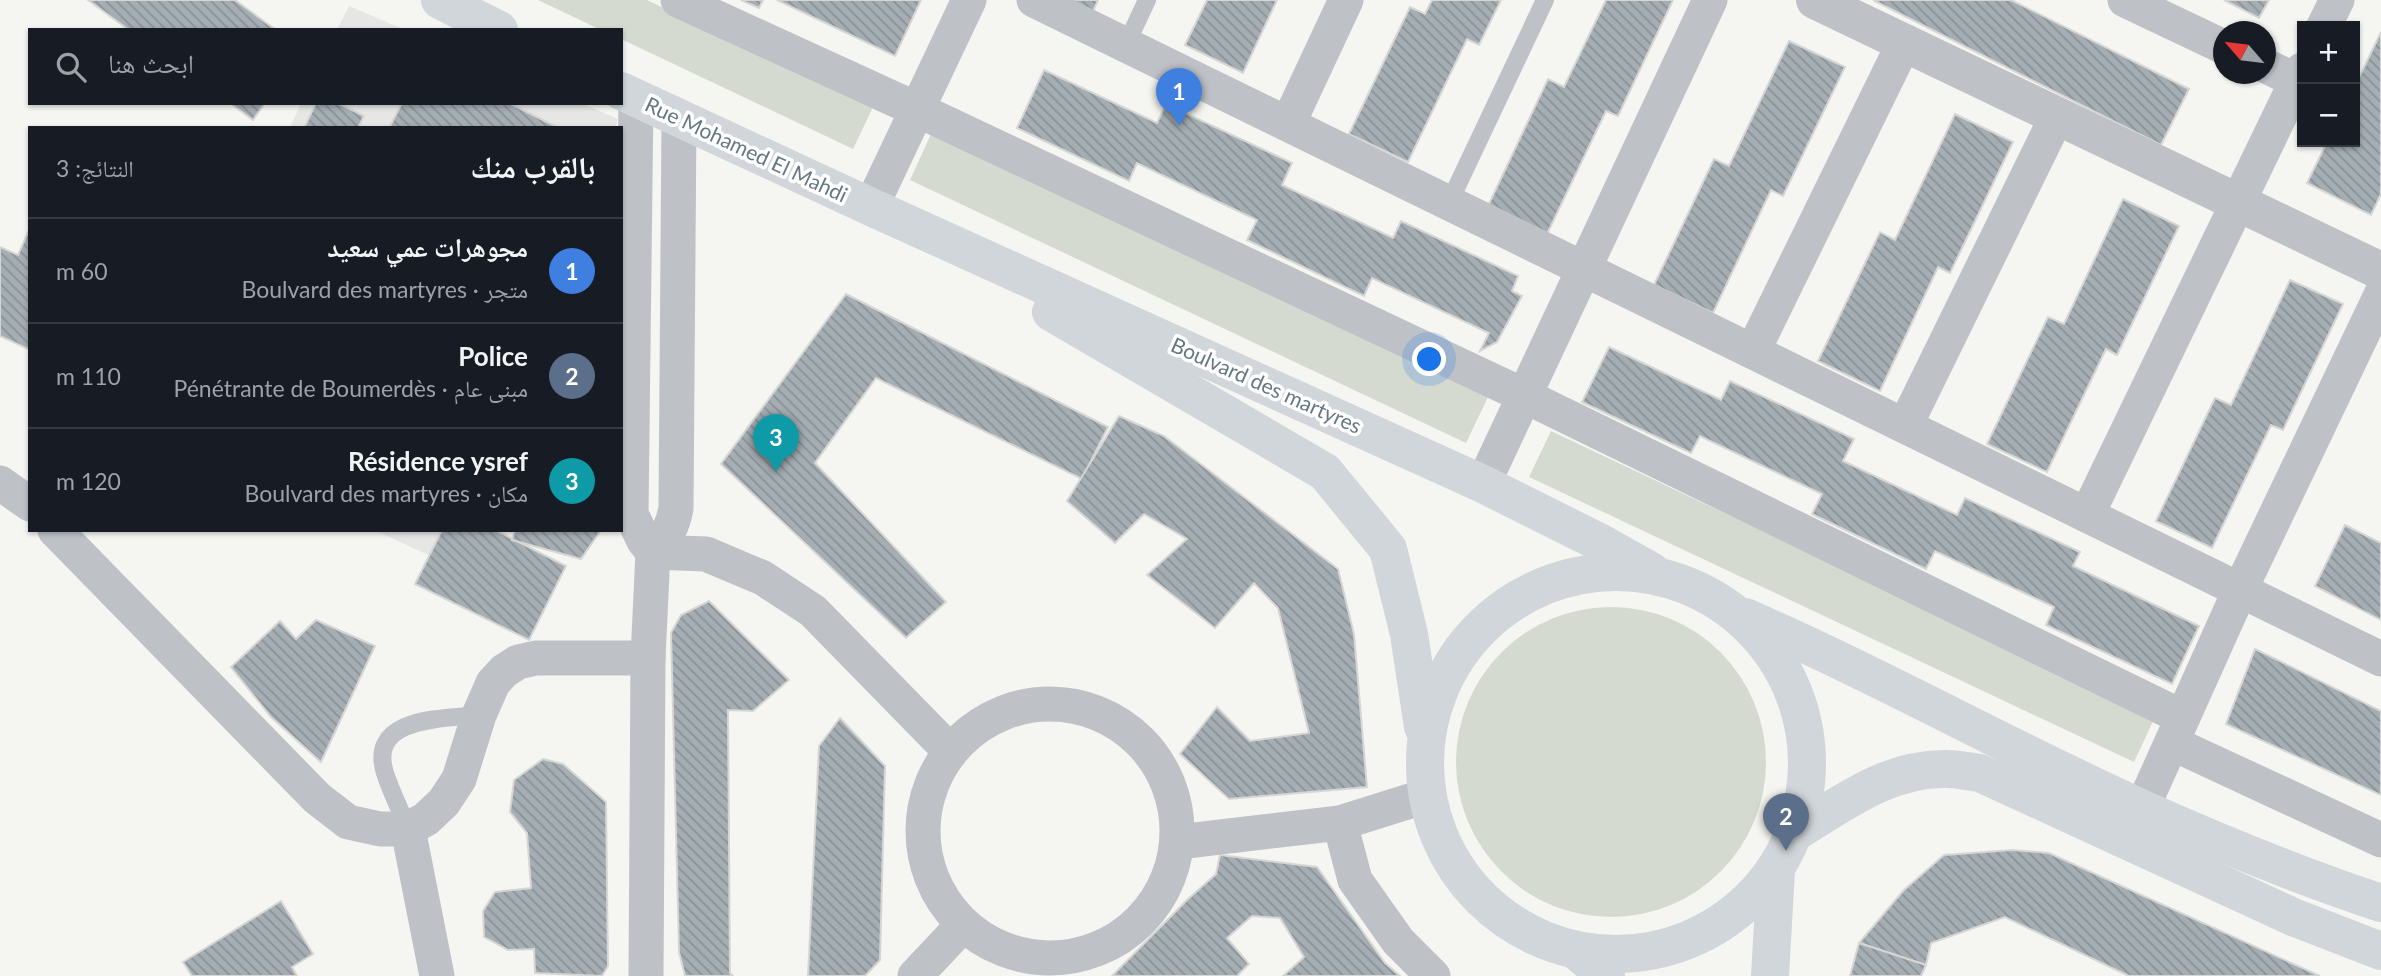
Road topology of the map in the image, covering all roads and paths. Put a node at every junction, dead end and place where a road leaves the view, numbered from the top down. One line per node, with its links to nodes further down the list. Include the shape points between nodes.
1 (440, 0): 13 (main road)
2 (678, 0): 21 (street)
3 (969, 0): 21 (street)
4 (1034, 0): 16 (street)
5 (1147, 0): 16 (lane)
6 (1346, 0): 24 (street)
7 (1545, 0): 25 (lane)
8 (1710, 0): 28 (street)
9 (1815, 0): 15 (street)
10 (2125, 0): 14 (street)
11 (2337, 0): 12 (street)
12 (2326, 21)
13 (495, 28)
14 (2213, 42)
15 (1905, 43): 22 (street); 31 (street)
16 (1126, 45): 24 (street)
17 (2276, 69): 18 (street)
18 (2297, 74)
19 (2297, 81): 26 (street)
20 (629, 95): 23 (main road, Rue Mohamed El Mahdi); 39 (street, via 631,514)
21 (918, 110): 27 (street); 32 (street)
22 (2057, 116): 26 (street); 33 (street)
23 (680, 119): 27 (main road, Rue Mohamed El Mahdi); 39 (street, via 676,508 673,525)
24 (1288, 124): 25 (street)
25 (1449, 203): 28 (street)
26 (2236, 203): 29 (street); 37 (street)
27 (871, 207): 35 (main road, Boulvard des martyres); 47 (main road, via 1325,472 1388,549 1409,634)
28 (1584, 269): 31 (street); 32 (street)
29 (2381, 271)
30 (2381, 295): 41 (street)
31 (1753, 351): 33 (street)
32 (1524, 396): 35 (street); 46 (street)
33 (1905, 426): 37 (street)
34 (0, 483): 36 (street)
35 (1483, 484): 40 (main road, Boulvard des martyres)
36 (28, 503)
37 (2087, 515): 41 (street)
38 (57, 532): 52 (street, via 317,798 348,822 380,830)
39 (653, 552): 43 (street); 48 (street, via 706,554 763,578 813,611)
40 (1656, 574): 42 (main road, via 1715,597); 47 (main road, via 1593,572 1533,589 1481,626 1443,677)
41 (2240, 590): 44 (street); 46 (street)
42 (1731, 611): 51 (main road, via 1808,644); 53 (main road, via 1762,638 1794,691 1808,751 1801,813)
43 (648, 658): 45 (street, via 518,662 493,683); 62 (street)
44 (2381, 659)
45 (479, 715): 52 (street, via 459,779 444,802); 52 (lane, via 410,723 390,737 384,748 384,772)
46 (2177, 730): 51 (street); 54 (street)
47 (1425, 737): 49 (main road)
48 (950, 751): 55 (street, via 985,720 1029,704 1075,705 1119,722 1153,754 1174,795); 58 (street, via 927,793 921,841 933,887)
49 (1426, 796): 50 (street); 60 (main road, via 1444,851 1478,898 1524,933)
50 (1340, 823): 55 (street); 64 (street, via 1355,880 1398,941)
51 (2135, 825): 53 (main road, via 1980,773 1948,769 1916,771 1885,780); 57 (main road); 59 (main road, via 2292,917)
52 (408, 829): 61 (street)
53 (1791, 835): 56 (main road)
54 (2381, 840)
55 (1178, 842): 58 (street, via 1165,888 1144,917 1096,952 1049,960 1014,954)
56 (1776, 870): 60 (main road, via 1738,912 1689,941); 65 (main road)
57 (2381, 903)
58 (962, 926): 63 (street)
59 (2381, 951)
60 (1592, 964)
61 (437, 976)
62 (646, 976)
63 (915, 976)
64 (1433, 976)
65 (1770, 976)

